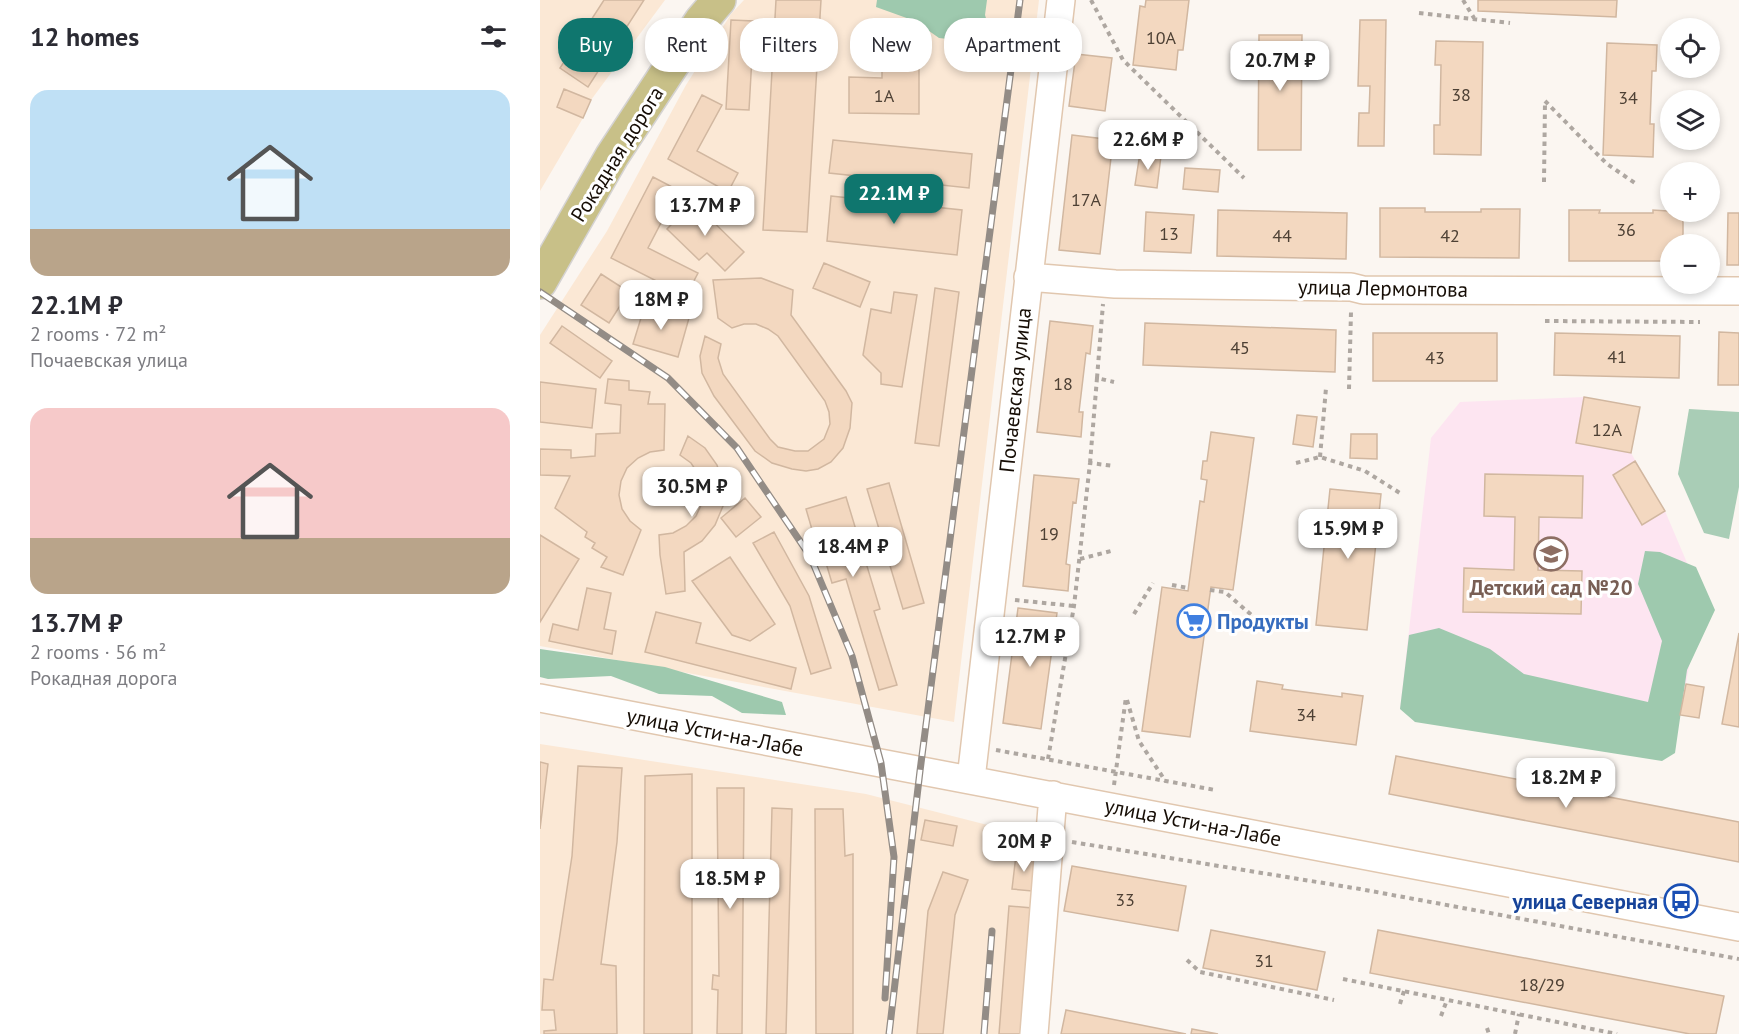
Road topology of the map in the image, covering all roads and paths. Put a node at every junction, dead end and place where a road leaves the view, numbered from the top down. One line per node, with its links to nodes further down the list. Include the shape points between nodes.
1 (719, 0): 12 (main road, Рокадная дорога, via 612,156)
2 (1061, 0): 11 (street, Почаевская улица)
3 (1091, 0): 8 (path, via 1123,60)
4 (1463, 0): 6 (path)
5 (1419, 13): 6 (path)
6 (1474, 18): 7 (path)
7 (1510, 23)
8 (1244, 178)
9 (1544, 182): 10 (path, via 1545,101 1607,164)
10 (1635, 183)
11 (1028, 277): 13 (street, улица Лермонтова); 33 (street, Почаевская улица)
12 (540, 282)
13 (1104, 284): 14 (street, улица Лермонтова); 18 (path)
14 (1351, 287): 15 (street, улица Лермонтова); 21 (path)
15 (1739, 291)
16 (1545, 321): 17 (path)
17 (1701, 322)
18 (1097, 378): 19 (path); 23 (path)
19 (1113, 382)
20 (1326, 388): 22 (path)
21 (1349, 389)
22 (1320, 457): 24 (path); 26 (path, via 1365,471)
23 (1090, 463): 25 (path); 28 (path)
24 (1296, 463)
25 (1114, 466)
26 (1403, 495)
27 (1111, 551): 28 (path)
28 (1080, 559): 34 (path)
29 (1153, 583): 35 (path)
30 (1172, 585): 31 (path)
31 (1188, 588)
32 (1210, 590): 36 (path, via 1225,592)
33 (992, 597): 34 (path); 38 (street, Почаевская улица)
34 (1074, 606): 39 (path)
35 (1134, 614)
36 (1256, 619)
37 (540, 698): 41 (street, улица Усти-на-Лабе)
38 (975, 746): 39 (path); 41 (street, Почаевская улица)
39 (1048, 759): 40 (path)
40 (1116, 772): 42 (path); 42 (path, via 1126,697 1139,741); 45 (path)
41 (971, 779): 44 (street, улица Усти-на-Лабе)
42 (1166, 782): 43 (path)
43 (1215, 790)
44 (1053, 795): 45 (street, улица Усти-на-Лабе); 46 (street)
45 (1111, 806): 47 (street, улица Усти-на-Лабе)
46 (1050, 838): 48 (path, via 1360,889); 58 (street)
47 (1739, 927)
48 (1739, 959)
49 (1187, 960): 52 (path, via 1200,972)
50 (1343, 979): 51 (path)
51 (1404, 991): 53 (path); 54 (path)
52 (1334, 1000)
53 (1447, 1000): 55 (path); 56 (path)
54 (1400, 1004)
55 (1519, 1014): 60 (path); 61 (path)
56 (1441, 1016)
57 (1487, 1028): 59 (path)
58 (1034, 1034)
59 (1489, 1034)
60 (1515, 1034)
61 (1617, 1034)

